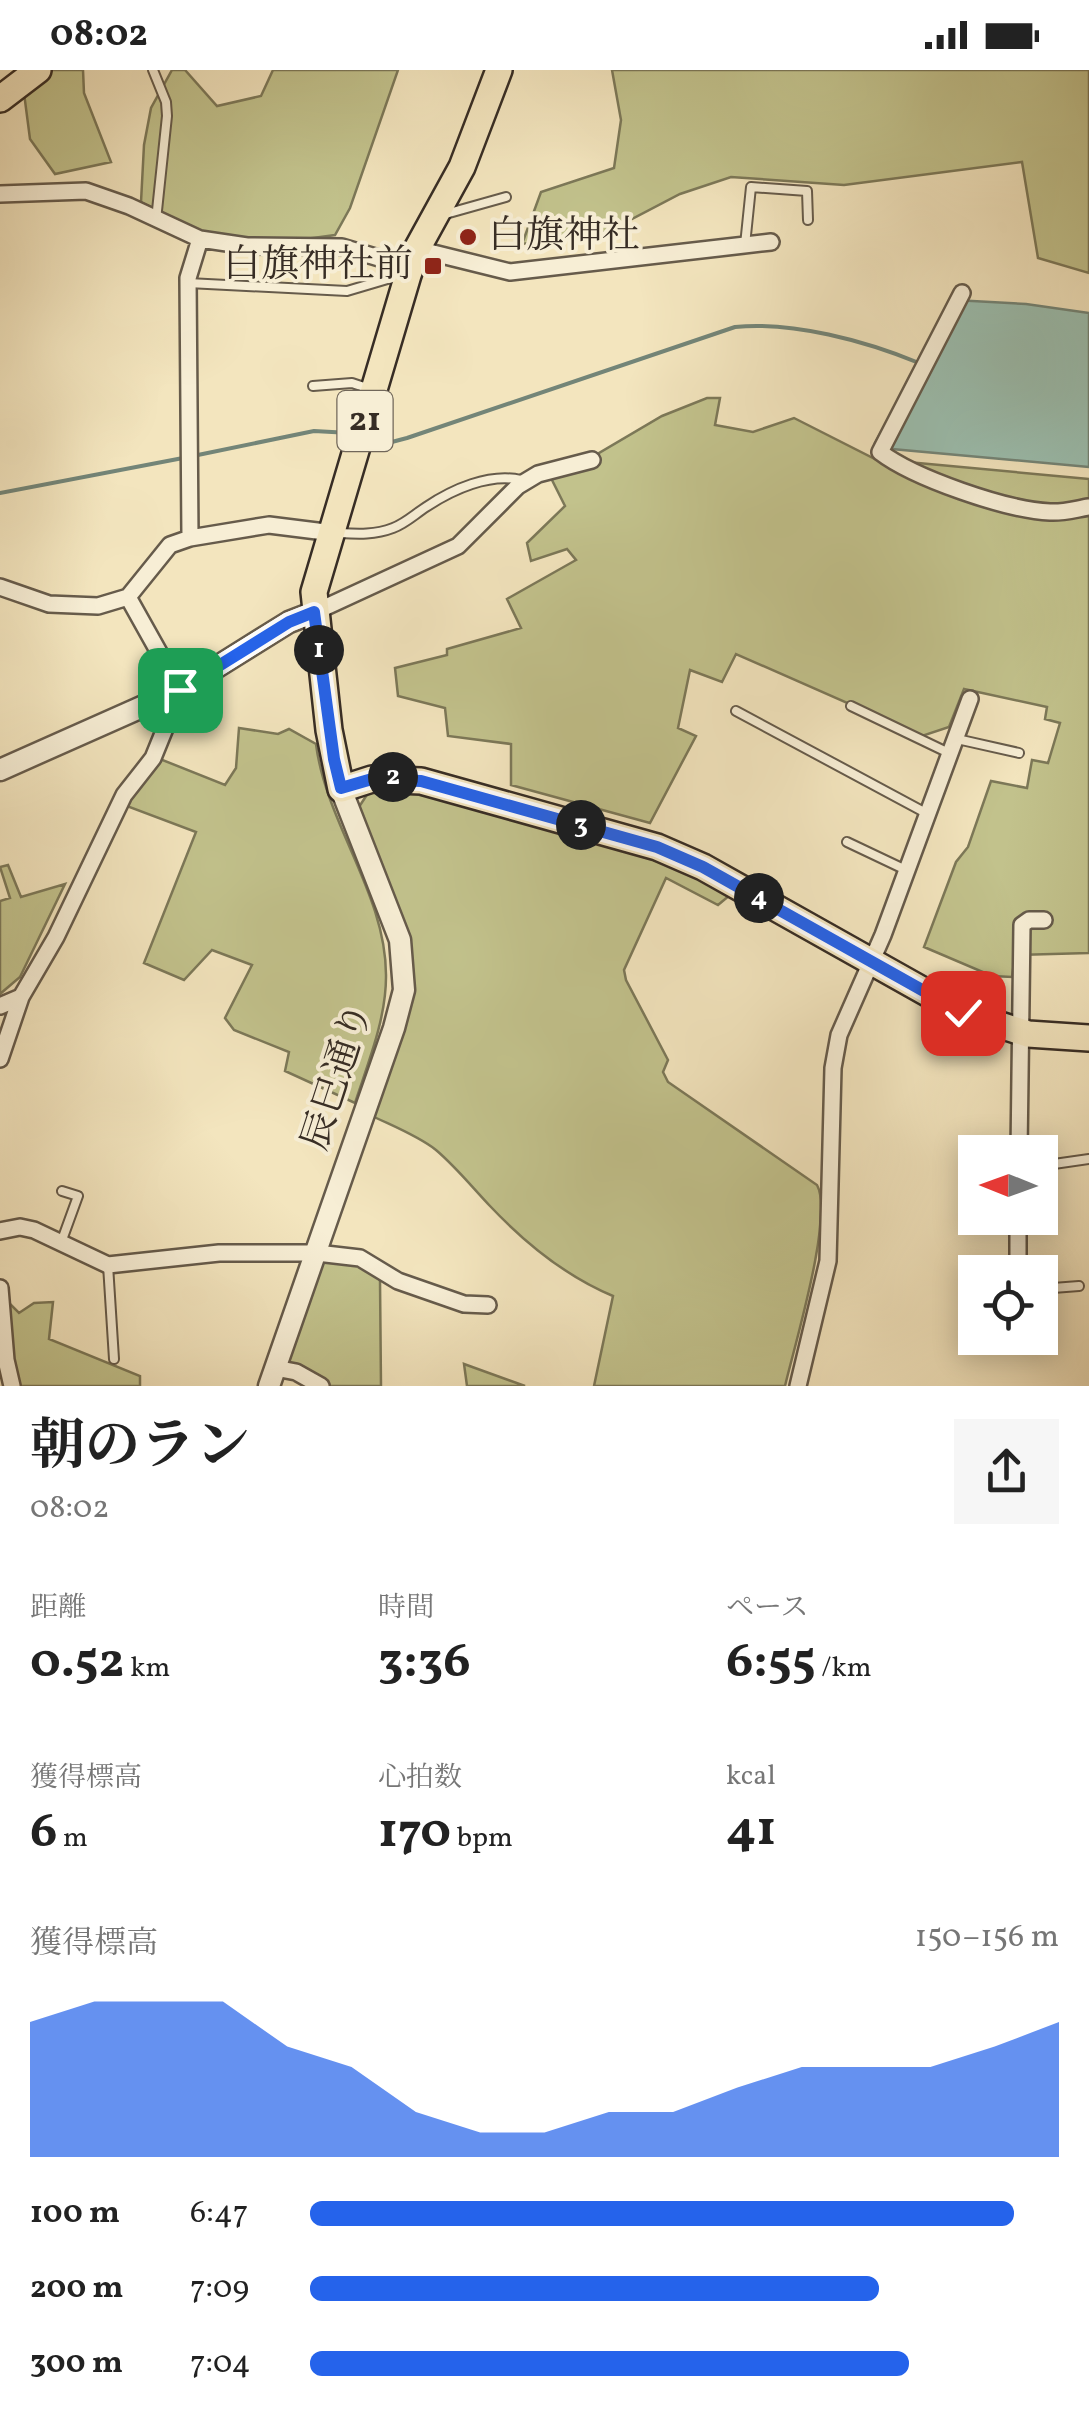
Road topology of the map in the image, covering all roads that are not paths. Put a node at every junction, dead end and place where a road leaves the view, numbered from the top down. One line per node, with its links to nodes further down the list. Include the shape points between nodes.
1 (38, 70): 4 (main road)
2 (152, 70): 8 (lane, via 168,116)
3 (498, 70): 7 (main road, 21, via 462,167)
4 (0, 100)
5 (0, 194): 8 (street, via 86,191)
6 (506, 198): 7 (lane)
7 (433, 218): 13 (main road, 21)
8 (156, 220): 10 (street)
9 (808, 220): 12 (lane, via 807,191 751,187)
10 (200, 239): 13 (street, via 342,247); 14 (street)
11 (771, 242): 12 (street)
12 (745, 245): 13 (street, via 510,272)
13 (413, 260): 14 (lane, via 393,276 347,291); 17 (main road, 21)
14 (188, 284): 22 (street)
15 (962, 293): 20 (street, via 880,452 919,476 1030,510)
16 (313, 386): 17 (lane, via 352,383)
17 (374, 391): 21 (main road, 21)
18 (592, 460): 19 (street)
19 (526, 480): 21 (lane, via 479,482 378,532); 25 (street, via 458,546)
20 (1089, 507)
21 (332, 532): 22 (street, via 268,525); 25 (main road, 21)
22 (190, 538): 24 (street, via 170,545)
23 (0, 587): 24 (street, via 49,604 98,606)
24 (128, 598): 26 (street)
25 (314, 612): 26 (street); 33 (main road, 21)
26 (177, 691): 32 (street); 39 (street, via 153,758 124,794)
27 (970, 698): 30 (street)
28 (851, 706): 30 (lane)
29 (736, 711): 34 (lane)
30 (954, 746): 31 (lane); 34 (street)
31 (1019, 752)
32 (0, 770)
33 (341, 788): 38 (main road, via 372,779 421,781 657,847); 50 (street, 辰巳通り, via 400,940 405,974 397,1018)
34 (927, 814): 36 (street)
35 (847, 842): 36 (lane)
36 (908, 870): 38 (street)
37 (1044, 920): 41 (street, via 1022,925)
38 (872, 959): 41 (main road, via 963,1013); 60 (street, via 839,1035 833,1068 828,1261)
39 (21, 997): 40 (street); 43 (street)
40 (0, 1006)
41 (1020, 1032): 42 (main road); 44 (street)
42 (1089, 1038)
43 (0, 1059)
44 (1019, 1135)
45 (1089, 1159): 46 (lane)
46 (1058, 1163)
47 (62, 1192): 49 (lane, via 78,1196)
48 (0, 1230): 49 (street, via 28,1228)
49 (62, 1240): 51 (street)
50 (318, 1253): 51 (street, via 219,1253); 55 (street, via 360,1258 398,1281 464,1304); 57 (street, 辰巳通り)
51 (108, 1265): 56 (lane)
52 (1078, 1286): 54 (lane)
53 (0, 1288): 58 (street)
54 (1058, 1288)
55 (488, 1305)
56 (114, 1359)
57 (272, 1377): 59 (street, via 296,1372)
58 (12, 1386)
59 (321, 1386)
60 (798, 1386)

